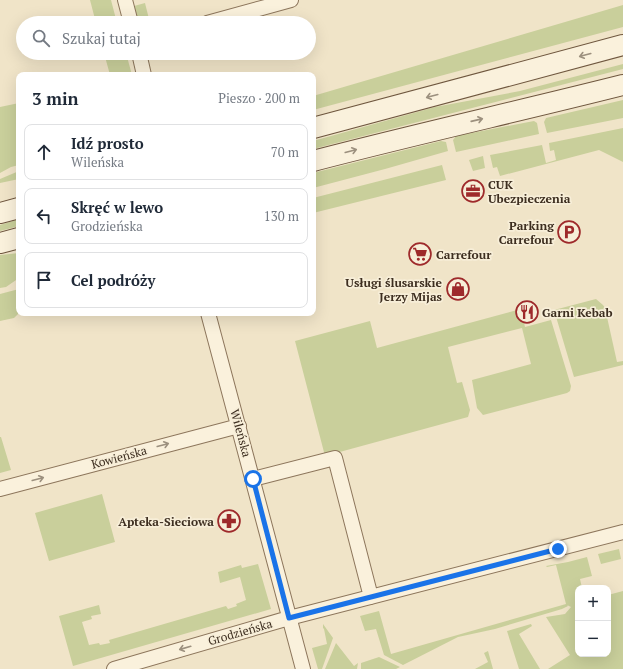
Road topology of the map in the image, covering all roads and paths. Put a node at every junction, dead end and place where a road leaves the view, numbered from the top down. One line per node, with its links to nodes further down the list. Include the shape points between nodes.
1 (125, 0): 3 (street)
2 (291, 0): 4 (street)
3 (129, 16)
4 (233, 16)
5 (623, 45): 9 (main road, one-way to 9)
6 (141, 60): 7 (street)
7 (143, 72)
8 (623, 85): 10 (main road, one-way to 8)
9 (316, 127)
10 (316, 160)
11 (16, 209): 12 (main road)
12 (0, 213)
13 (16, 239): 14 (main road)
14 (0, 243)
15 (209, 316): 16 (street, Wileńska)
16 (239, 426): 17 (street, Wileńska); 18 (street, Kowieńska, one-way to 16)
17 (253, 479): 20 (street, via 335,458); 21 (street, Wileńska)
18 (0, 489)
19 (623, 532): 20 (street, Grodzieńska)
20 (371, 597): 21 (street, Grodzieńska)
21 (289, 618): 22 (street, Grodzieńska, one-way to 22); 23 (street, Wileńska)
22 (114, 669)
23 (303, 669)

